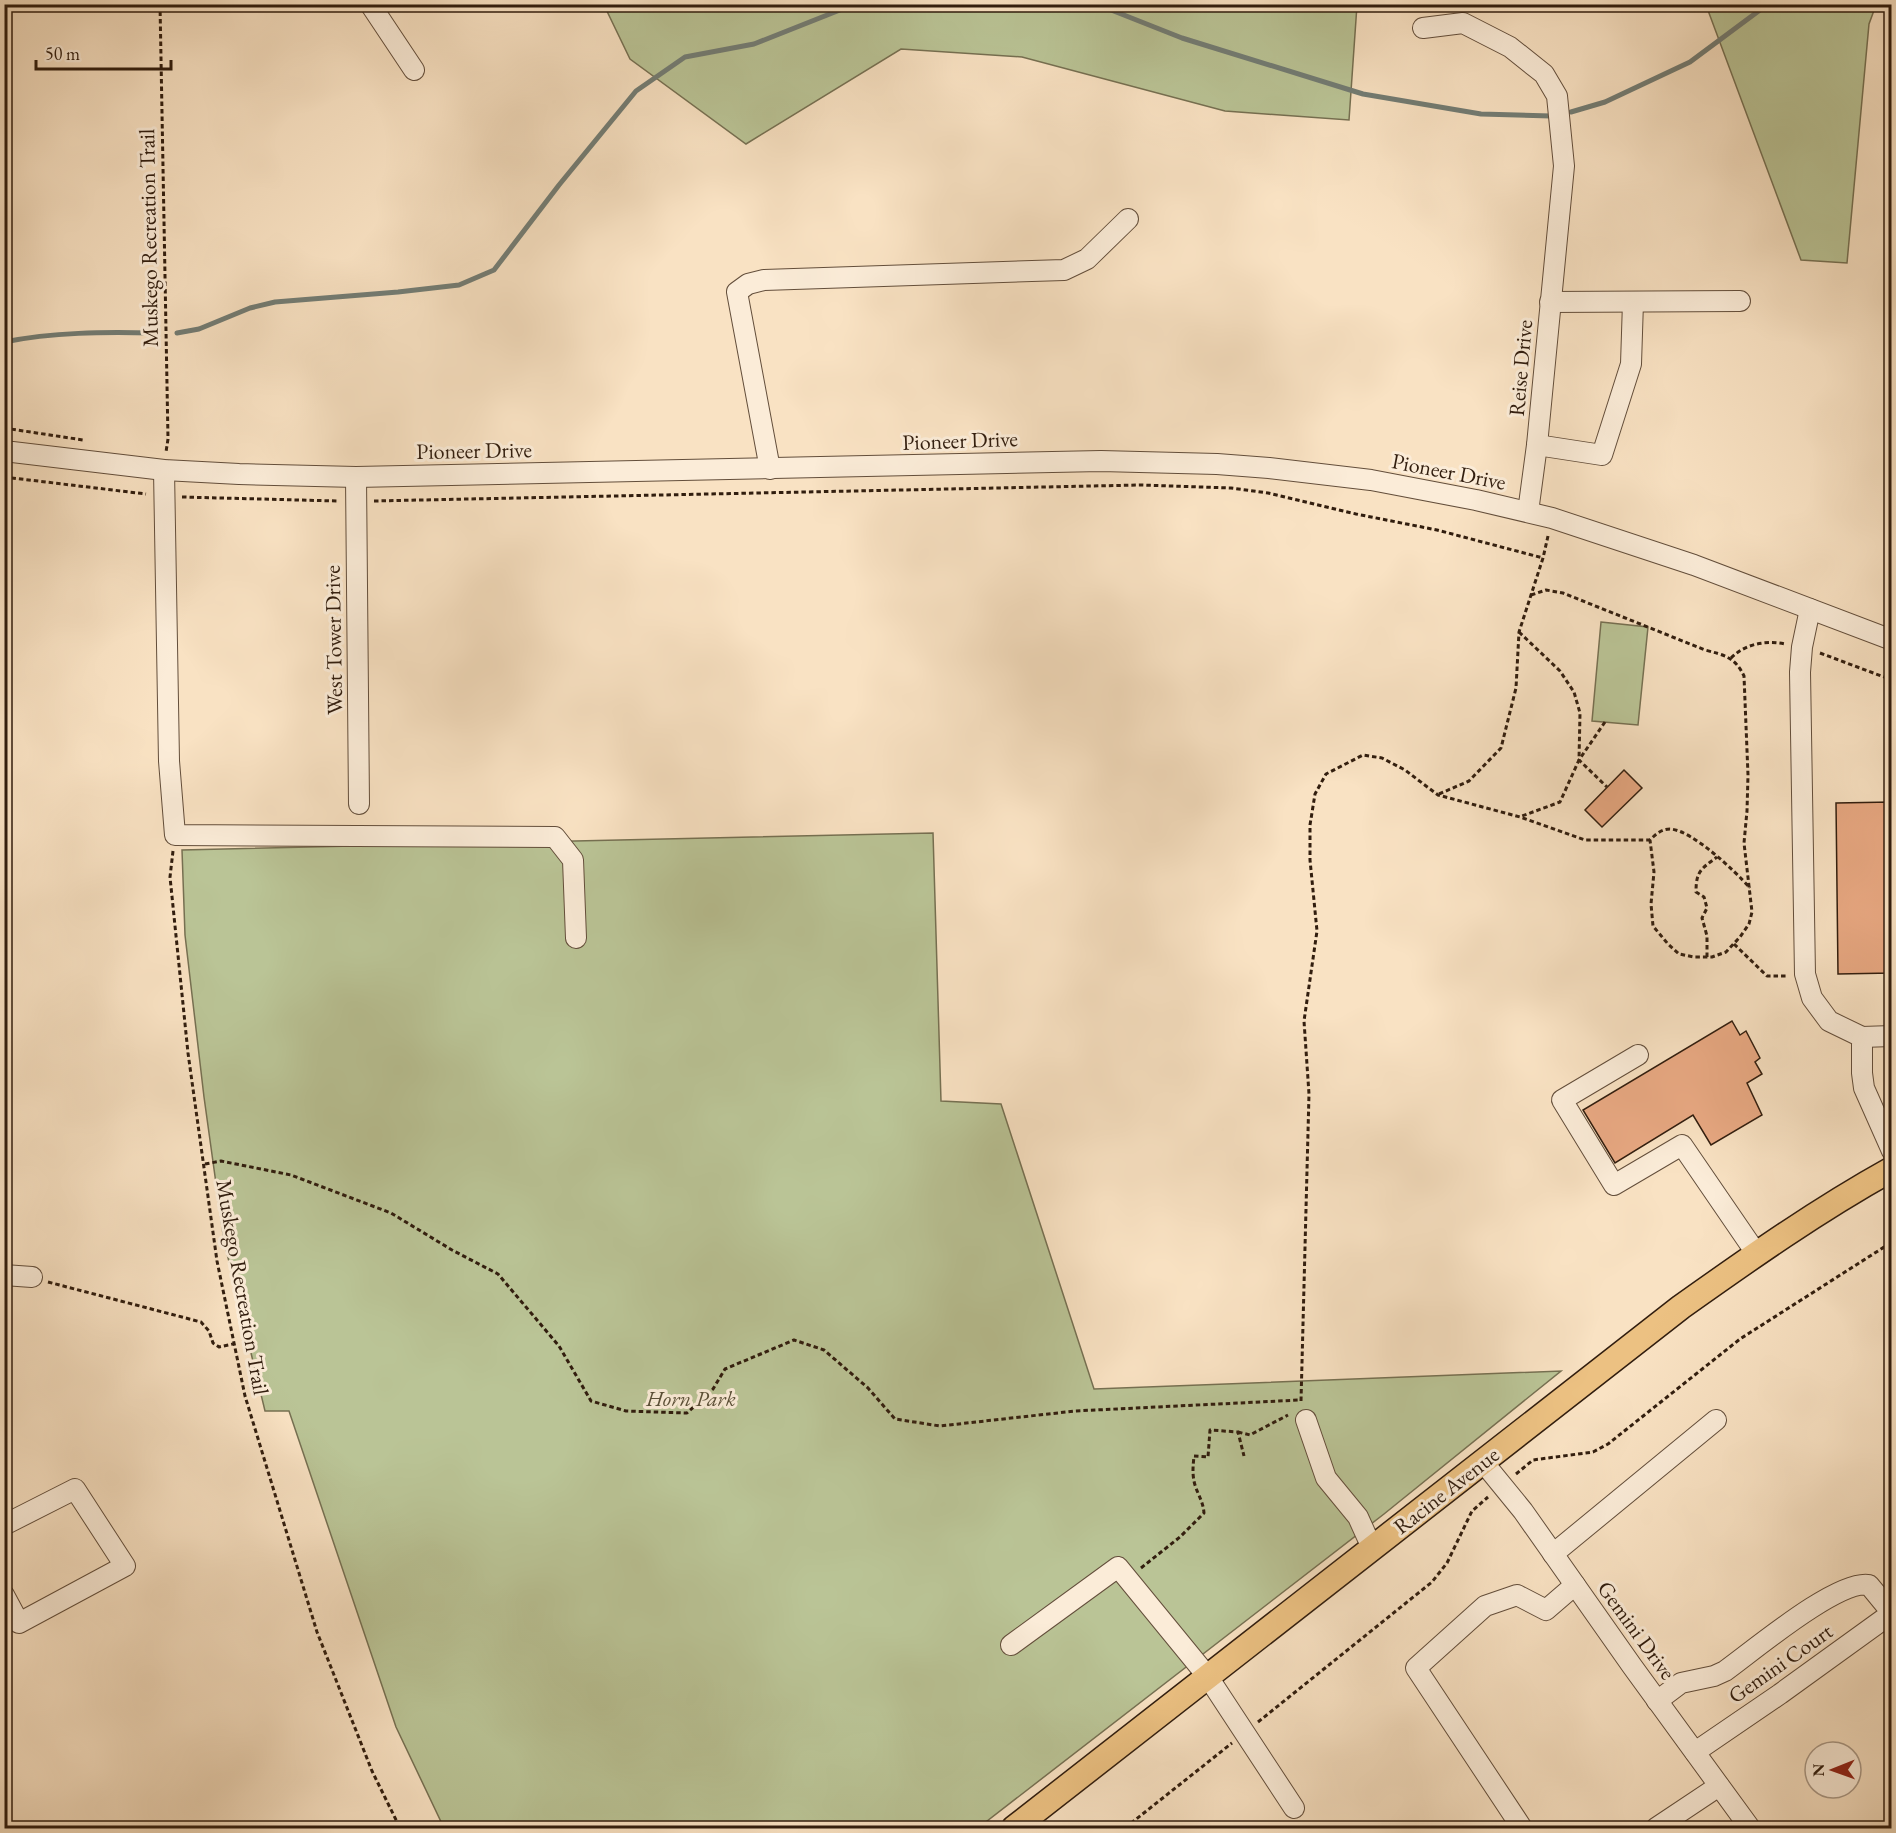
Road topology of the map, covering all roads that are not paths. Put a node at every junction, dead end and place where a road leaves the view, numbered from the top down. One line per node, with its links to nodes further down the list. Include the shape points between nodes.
1 (370, 4): 3 (street)
2 (1423, 28): 5 (street, Reise Drive, via 1462,23 1510,47 1544,74 1557,96 1564,166)
3 (414, 70)
4 (1128, 219): 10 (street, via 1087,259 1064,270 764,280 737,292)
5 (1550, 302): 6 (street); 8 (street, Reise Drive)
6 (1633, 302): 7 (street); 8 (street, via 1631,364 1602,455)
7 (1740, 302)
8 (1537, 445): 13 (street, Reise Drive)
9 (4, 451): 11 (street, Pioneer Drive)
10 (770, 469): 12 (street, Pioneer Drive); 13 (street, Pioneer Drive, via 1101,461 1217,464 1371,480)
11 (164, 470): 12 (street, Pioneer Drive); 17 (street, via 169,761 175,835 555,837 573,860)
12 (356, 477): 16 (street, West Tower Drive)
13 (1528, 512): 14 (street, Pioneer Drive, via 1694,565)
14 (1810, 609): 15 (street, Pioneer Drive); 19 (street, via 1800,672 1805,974 1812,998 1829,1021)
15 (1892, 640)
16 (359, 804)
17 (576, 938)
18 (1892, 1036): 19 (street)
19 (1862, 1037): 21 (street, via 1864,1088)
20 (1638, 1055): 23 (street, via 1562,1100 1614,1185 1682,1146)
21 (1892, 1151)
22 (1892, 1169): 23 (main road, Racine Avenue)
23 (1756, 1253): 28 (main road, Racine Avenue)
24 (4, 1275): 25 (street)
25 (32, 1277)
26 (1304, 1413): 30 (street, via 1326,1478 1358,1517)
27 (1716, 1420): 31 (street)
28 (1483, 1462): 30 (main road, Racine Avenue); 31 (street, Gemini Drive)
29 (4, 1525): 33 (street, via 75,1489 125,1566 19,1623)
30 (1372, 1548): 36 (main road, Racine Avenue)
31 (1553, 1554): 32 (street, Gemini Drive)
32 (1575, 1585): 37 (street, Gemini Drive); 42 (street, via 1546,1610 1517,1595 1485,1606 1416,1668)
33 (4, 1595)
34 (1892, 1613): 37 (street, via 1869,1585 1852,1586 1827,1597 1725,1671 1681,1683); 38 (street, Gemini Court)
35 (1011, 1645): 36 (street, via 1118,1567)
36 (1208, 1677): 40 (street); 41 (main road, Racine Avenue)
37 (1658, 1701): 38 (street, Gemini Drive)
38 (1695, 1752): 39 (street, Gemini Drive)
39 (1719, 1786): 43 (street); 44 (street, Gemini Drive)
40 (1294, 1808)
41 (1014, 1828)
42 (1522, 1828)
43 (1656, 1828)
44 (1750, 1828)

